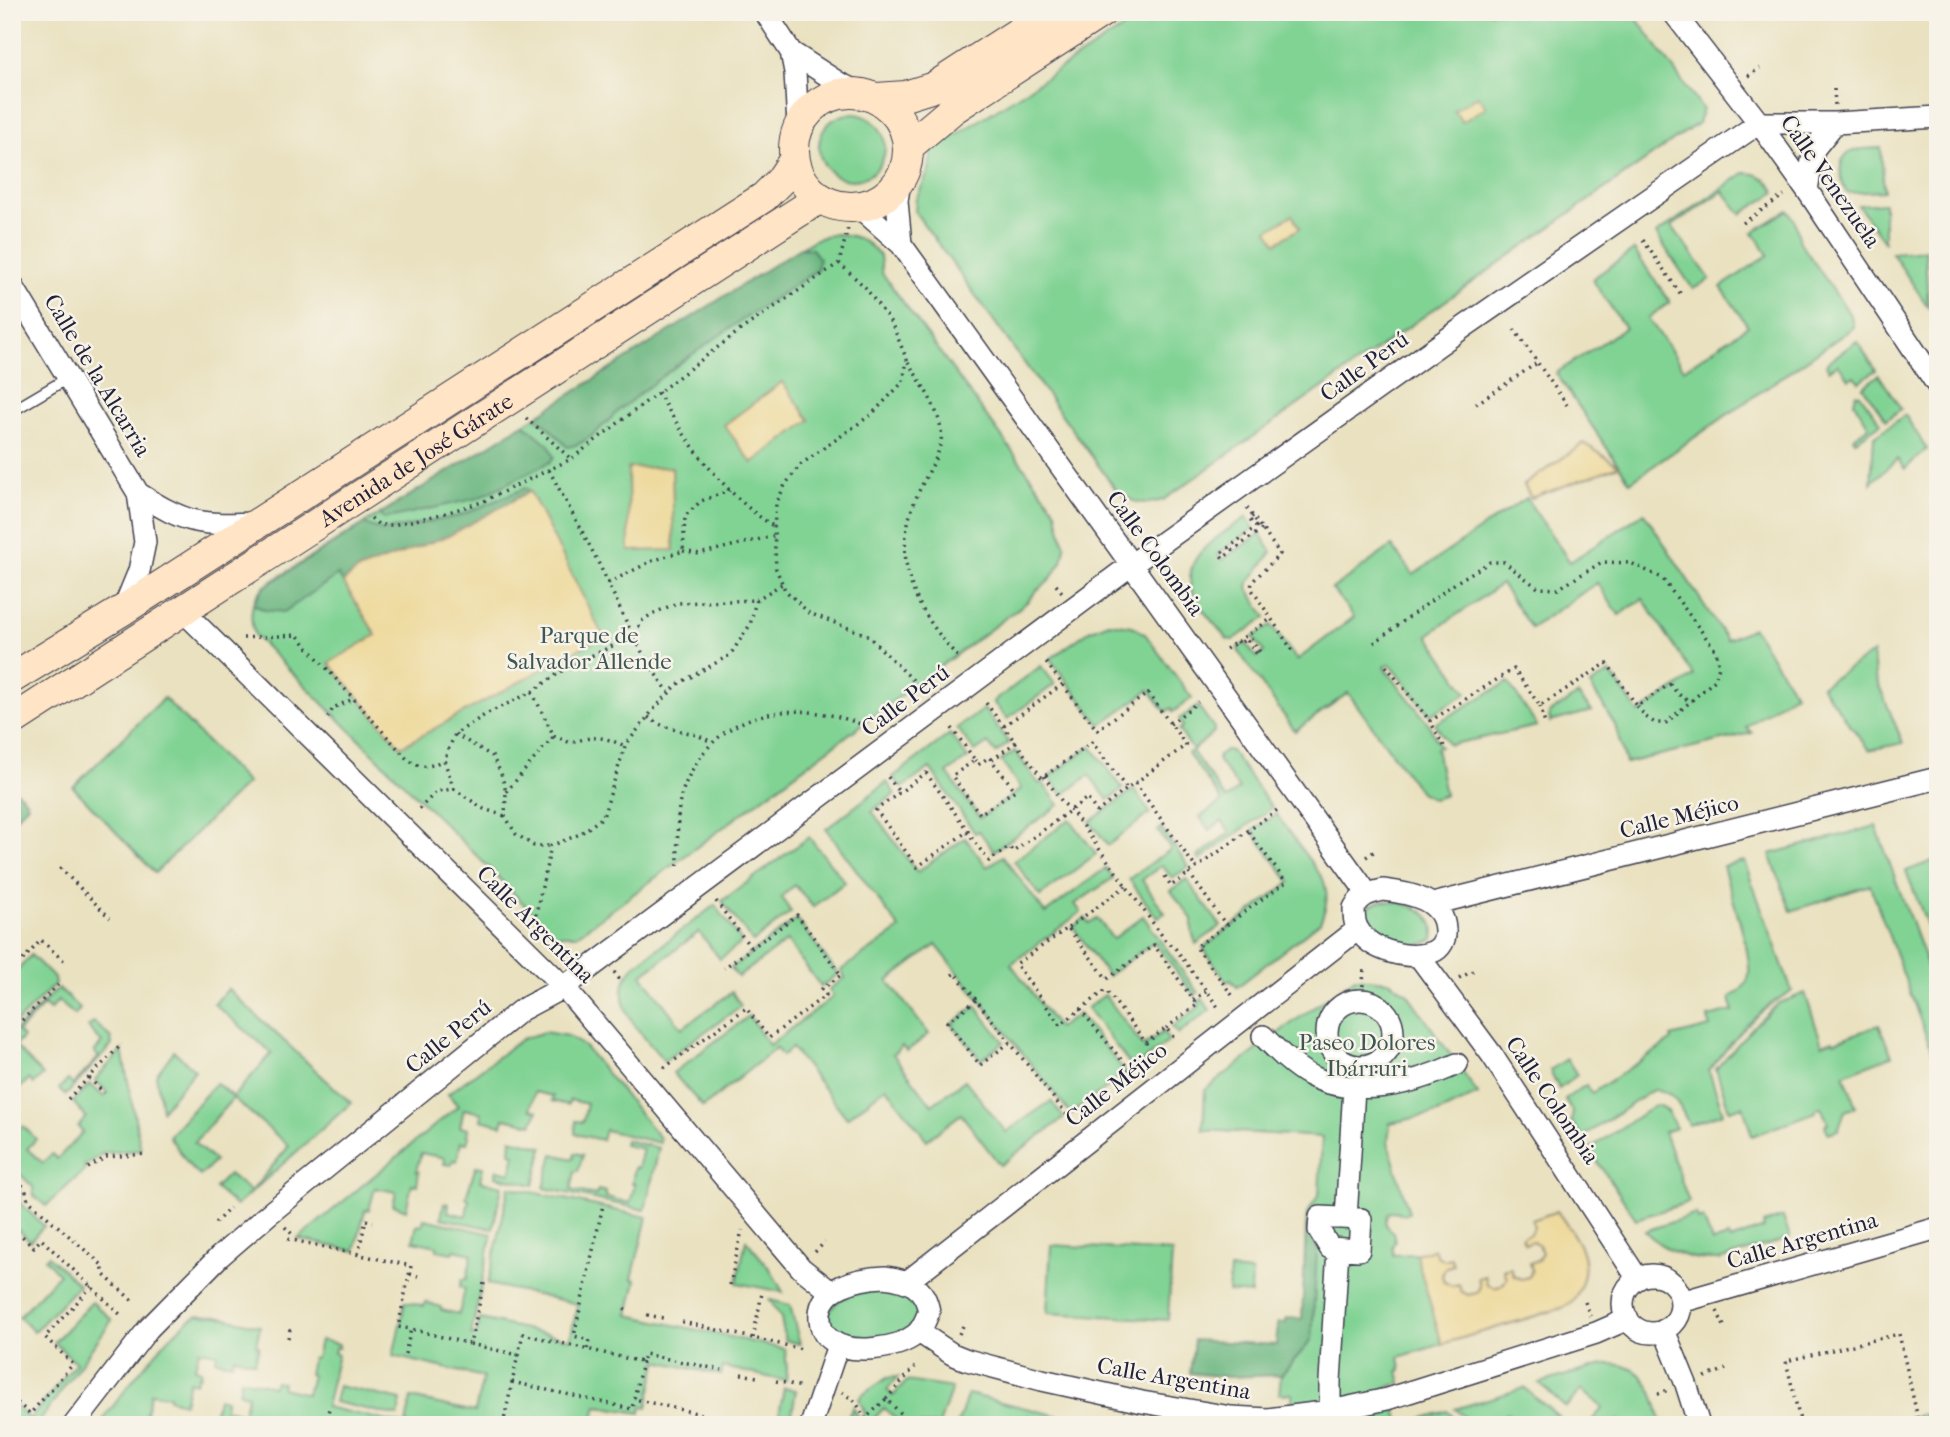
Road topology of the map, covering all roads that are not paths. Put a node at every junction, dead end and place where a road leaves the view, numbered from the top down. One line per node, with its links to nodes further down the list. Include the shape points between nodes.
1 (765, 12): 5 (street)
2 (1050, 12): 6 (main road, via 934,87 905,96)
3 (1102, 12): 11 (main road, via 953,109)
4 (1673, 12): 8 (street, Calle Venezuela)
5 (791, 52): 6 (street, via 839,83); 10 (street)
6 (868, 95): 10 (main road, via 840,93 822,99); 11 (main road, via 893,110 905,127)
7 (1938, 117): 9 (street)
8 (1759, 123): 9 (street); 14 (street, Calle Venezuela); 24 (street, Calle Perú)
9 (1835, 123): 14 (street, via 1814,149)
10 (798, 126): 12 (main road)
11 (909, 146): 13 (main road)
12 (794, 160): 15 (main road, via 803,182); 23 (main road, Avenida de José Gárate, via 764,197)
13 (900, 181): 16 (main road); 17 (street)
14 (1807, 190): 20 (street, Calle Venezuela)
15 (820, 198): 16 (main road); 26 (main road, Avenida de José Gárate)
16 (854, 217): 17 (street, Calle Colombia)
17 (901, 244): 24 (street, Calle Colombia)
18 (12, 285): 19 (street, Calle de la Alcarria)
19 (68, 378): 21 (lane); 22 (street, Calle de la Alcarria)
20 (1938, 386)
21 (12, 411)
22 (138, 493): 23 (street, Calle de la Alcarria, via 190,521); 25 (street, Calle de la Alcarria, via 145,542)
23 (259, 523): 25 (main road, Avenida de José Gárate)
24 (1131, 565): 30 (street, Calle Colombia); 34 (street, Calle Perú)
25 (123, 610): 27 (main road, Avenida de José Gárate)
26 (183, 611): 28 (main road, Avenida de José Gárate); 34 (street, Calle Argentina)
27 (13, 675)
28 (12, 721)
29 (1938, 778): 31 (street, Calle Méjico)
30 (1367, 893): 31 (street, via 1402,892); 32 (street, via 1354,908)
31 (1433, 904): 33 (street, via 1441,912 1446,936 1434,952)
32 (1358, 929): 33 (street, via 1377,947); 42 (street, Calle Méjico)
33 (1418, 955): 41 (street, Calle Colombia, via 1492,1055)
34 (564, 987): 43 (street, Calle Argentina, via 800,1268); 51 (street, Calle Perú, via 521,1010 219,1257 148,1329)
35 (1263, 1036): 39 (street, via 1302,1070 1322,1081)
36 (1337, 1058): 37 (street, via 1351,1066); 37 (street, via 1327,1040 1329,1020 1342,1005 1362,1000 1381,1008 1392,1026 1390,1047); 39 (street)
37 (1375, 1063): 39 (street)
38 (1457, 1065): 39 (street, via 1411,1081)
39 (1355, 1087): 49 (street, via 1346,1218 1320,1217 1319,1230 1330,1248 1338,1248 1329,1381)
40 (1938, 1228): 44 (street, Calle Argentina)
41 (1638, 1279): 44 (street, via 1662,1277 1677,1289); 45 (street, via 1624,1297)
42 (908, 1281): 43 (street, via 865,1278); 47 (street, via 924,1293 927,1302 929,1312)
43 (831, 1292): 48 (street, via 819,1312 820,1324)
44 (1681, 1302): 46 (street, via 1678,1317)
45 (1628, 1319): 46 (street, via 1637,1329); 49 (street, Calle Argentina)
46 (1664, 1331): 53 (street)
47 (919, 1332): 48 (street, via 877,1349); 50 (street, Calle Argentina, via 967,1360 1042,1380)
48 (838, 1345): 52 (street)
49 (1331, 1418): 50 (street, Calle Argentina)
50 (1268, 1422)
51 (74, 1425)
52 (811, 1425)
53 (1699, 1425)

